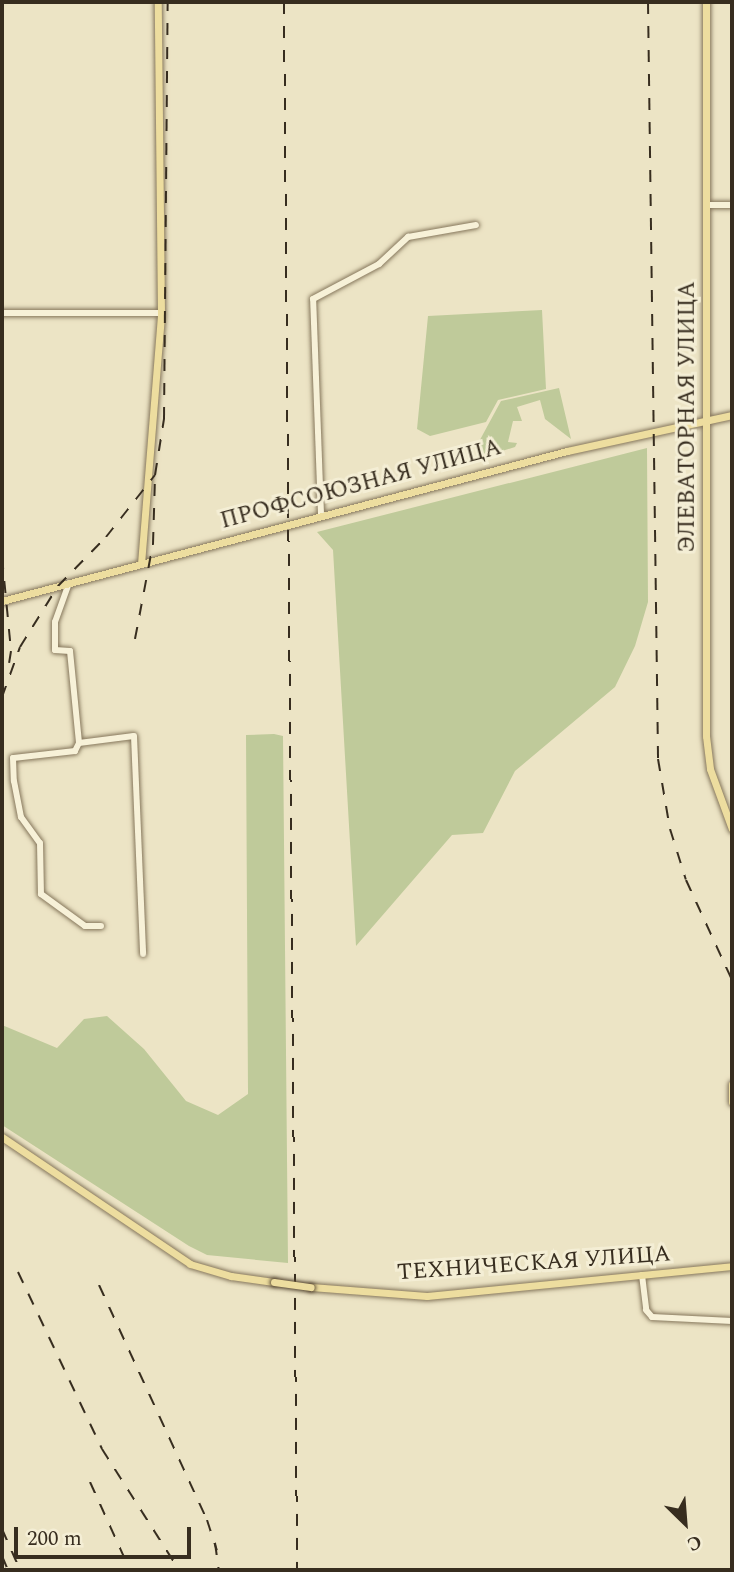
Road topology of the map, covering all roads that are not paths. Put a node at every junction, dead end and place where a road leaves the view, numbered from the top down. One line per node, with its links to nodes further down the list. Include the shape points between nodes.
1 (158, 2): 7 (main road)
2 (706, 2): 3 (main road, ЭЛЕВАТОРНАЯ УЛИЦА)
3 (707, 205): 4 (street); 9 (main road, ЭЛЕВАТОРНАЯ УЛИЦА)
4 (732, 205)
5 (475, 225): 10 (street, via 408,237 379,264 313,299)
6 (2, 313): 7 (street)
7 (161, 313): 11 (main road)
8 (732, 415): 9 (main road, ПРОФСОЮЗНАЯ УЛИЦА)
9 (709, 421): 10 (main road, ПРОФСОЮЗНАЯ УЛИЦА); 15 (main road, ЭЛЕВАТОРНАЯ УЛИЦА, via 706,736 710,769)
10 (321, 514): 11 (main road, ПРОФСОЮЗНАЯ УЛИЦА)
11 (142, 564): 12 (main road, ПРОФСОЮЗНАЯ УЛИЦА)
12 (69, 583): 13 (main road, ПРОФСОЮЗНАЯ УЛИЦА); 14 (street, via 55,622 55,650 71,651)
13 (2, 601)
14 (79, 743): 16 (street, via 75,751 13,758 14,781 21,817 40,843 41,894 85,926); 17 (street, via 134,736)
15 (732, 829)
16 (101, 926)
17 (143, 954)
18 (732, 1084): 19 (main road)
19 (732, 1102)
20 (2, 1137): 22 (main road, ТЕХНИЧЕСКАЯ УЛИЦА, bridge, via 190,1264 231,1276 426,1296)
21 (732, 1266): 22 (main road, ТЕХНИЧЕСКАЯ УЛИЦА)
22 (642, 1275): 23 (street, via 646,1310 652,1317)
23 (732, 1321)

